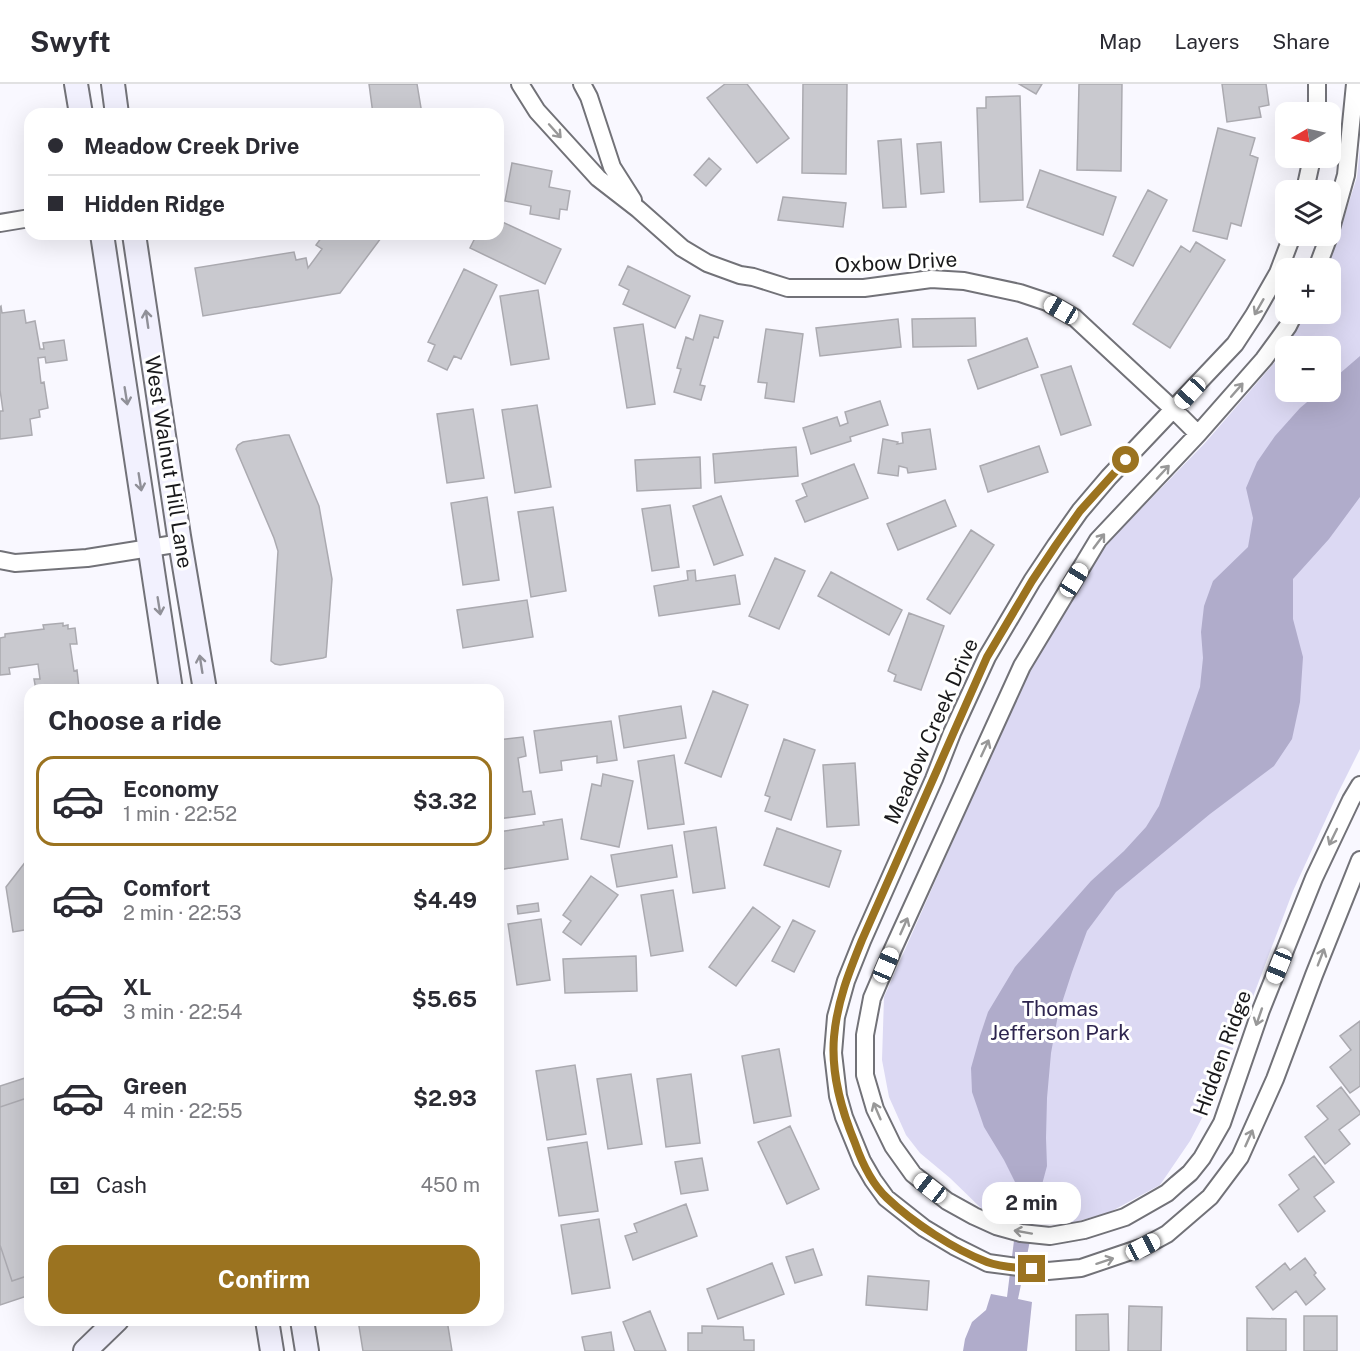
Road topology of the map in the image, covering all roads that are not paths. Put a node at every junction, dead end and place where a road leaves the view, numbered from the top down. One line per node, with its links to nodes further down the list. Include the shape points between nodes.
1 (75, 84): 8 (main road)
2 (113, 84): 9 (main road)
3 (520, 84): 11 (street, Oxbow Drive, one-way to 11, via 537,111 598,178)
4 (582, 84): 11 (street, Oxbow Drive, via 612,167)
5 (1317, 84): 7 (street)
6 (1355, 84): 10 (street)
7 (1317, 102)
8 (80, 108)
9 (116, 108)
10 (1341, 193)
11 (638, 208): 18 (street, Oxbow Drive, via 682,248 707,263 788,288 864,288 931,279 964,281 1047,302 1075,318)
12 (24, 219): 13 (street)
13 (0, 223)
14 (103, 240): 21 (main road, West Walnut Hill Lane, one-way to 21)
15 (135, 240): 20 (main road, West Walnut Hill Lane, one-way to 15)
16 (1288, 246): 18 (street, Meadow Creek Drive, one-way to 18, via 1278,273 1235,344)
17 (1289, 324): 19 (street, one-way to 17, via 1264,359)
18 (1174, 410): 19 (street, Oxbow Drive); 26 (street, Meadow Creek Drive, one-way to 26, via 1080,511 987,657 862,940 838,1010 833,1053 844,1117 873,1180 886,1197 924,1228 988,1263 1048,1271 1081,1268 1143,1247 1167,1234 1210,1197 1240,1157 1275,1079)
19 (1198, 434): 25 (street, Hidden Ridge, one-way to 19, via 1314,878 1261,1010 1222,1123 1190,1173 1167,1193 1125,1217 1050,1236 1021,1233 974,1216 947,1201 914,1174 893,1146 875,1109 865,1075 865,1035 872,998 1022,666 1098,540)
20 (181, 543): 21 (street); 24 (main road, West Walnut Hill Lane, one-way to 20)
21 (150, 549): 22 (street, via 87,558 15,563); 23 (main road, West Walnut Hill Lane, one-way to 23)
22 (0, 560)
23 (170, 684)
24 (204, 684)
25 (1360, 785)
26 (1360, 860)
27 (111, 1326): 30 (main road)
28 (268, 1326): 31 (main road)
29 (303, 1326): 32 (main road)
30 (85, 1351)
31 (272, 1351)
32 (307, 1351)

